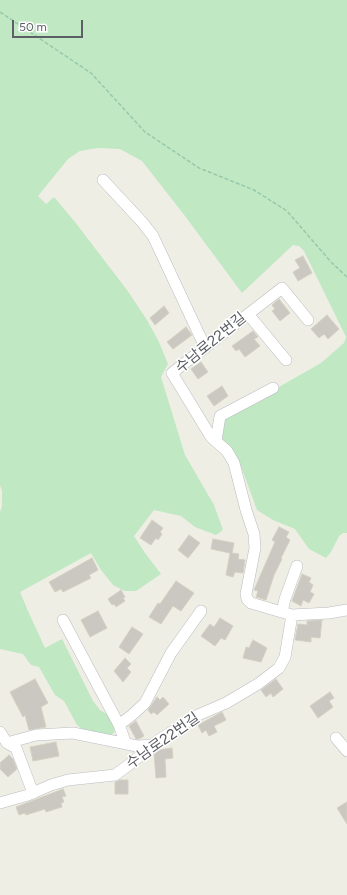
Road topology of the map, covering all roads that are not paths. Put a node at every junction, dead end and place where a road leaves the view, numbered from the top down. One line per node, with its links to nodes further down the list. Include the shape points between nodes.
1 (103, 180): 4 (lane, via 152,236)
2 (248, 314): 3 (lane, 수남로22번길, via 282,288); 4 (lane, 수남로22번길); 5 (lane)
3 (308, 320)
4 (205, 347): 7 (lane, 수남로22번길, via 172,373 211,437)
5 (286, 360)
6 (272, 388): 7 (lane, via 220,416)
7 (216, 441): 11 (lane, 수남로22번길, via 227,451 234,463 254,534 255,548 247,600)
8 (297, 566): 11 (lane, via 285,599)
9 (347, 610): 11 (lane, 수남로22번길)
10 (201, 611): 13 (lane, via 171,653 148,698)
11 (287, 614): 18 (lane, 수남로22번길, via 285,656 279,668 258,684 226,703 198,715)
12 (63, 620): 13 (lane)
13 (119, 725): 17 (lane)
14 (0, 732): 16 (lane)
15 (336, 738): 19 (lane)
16 (7, 743): 17 (lane, via 36,735 73,733); 20 (lane, via 16,748)
17 (126, 744): 18 (lane)
18 (153, 745): 20 (lane, 수남로22번길, via 115,775 68,780)
19 (347, 751)
20 (33, 793): 21 (lane, 수남로22번길)
21 (0, 803)

